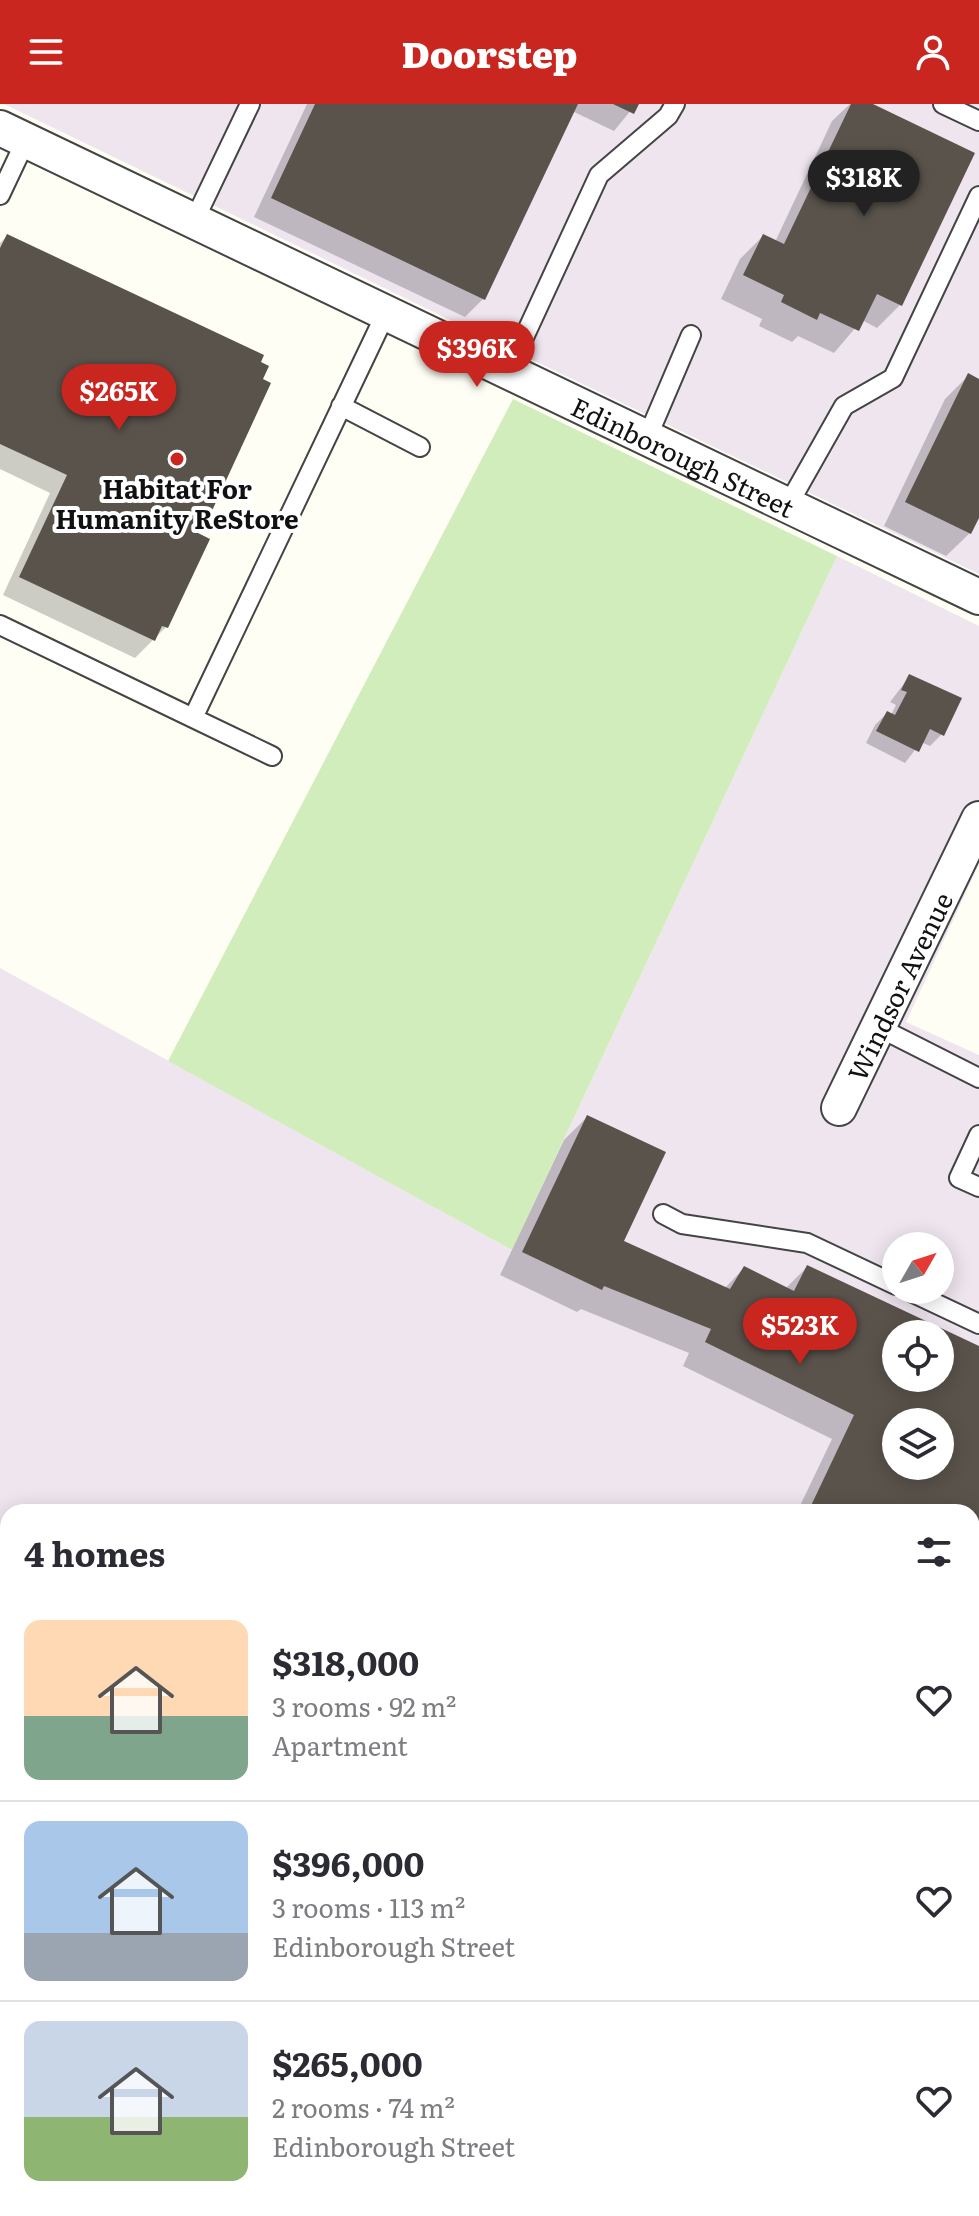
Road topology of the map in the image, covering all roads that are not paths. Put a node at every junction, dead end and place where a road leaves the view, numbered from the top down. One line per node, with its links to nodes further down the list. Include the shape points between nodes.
1 (250, 104): 8 (lane)
2 (675, 104): 11 (lane, via 599,175)
3 (943, 104): 4 (lane)
4 (979, 121)
5 (13, 134): 6 (lane); 8 (street, Edinborough Street)
6 (0, 195)
7 (979, 196): 15 (lane, via 893,378 844,406)
8 (194, 221): 9 (street, Edinborough Street)
9 (386, 313): 11 (street, Edinborough Street); 12 (lane)
10 (691, 335): 13 (lane)
11 (508, 372): 13 (street, Edinborough Street)
12 (341, 406): 14 (lane); 18 (lane)
13 (647, 438): 15 (street, Edinborough Street)
14 (420, 447)
15 (788, 505): 16 (street, Edinborough Street)
16 (979, 597)
17 (0, 625): 18 (lane)
18 (193, 718): 19 (lane)
19 (272, 756)
20 (979, 819): 21 (street, Windsor Avenue)
21 (878, 1027): 22 (lane); 23 (street, Windsor Avenue)
22 (979, 1078)
23 (839, 1108)
24 (979, 1135): 25 (lane, via 959,1178)
25 (979, 1187)
26 (663, 1214): 27 (lane, via 682,1224 807,1243)
27 (882, 1278)
28 (937, 1304): 29 (lane)
29 (979, 1324)

